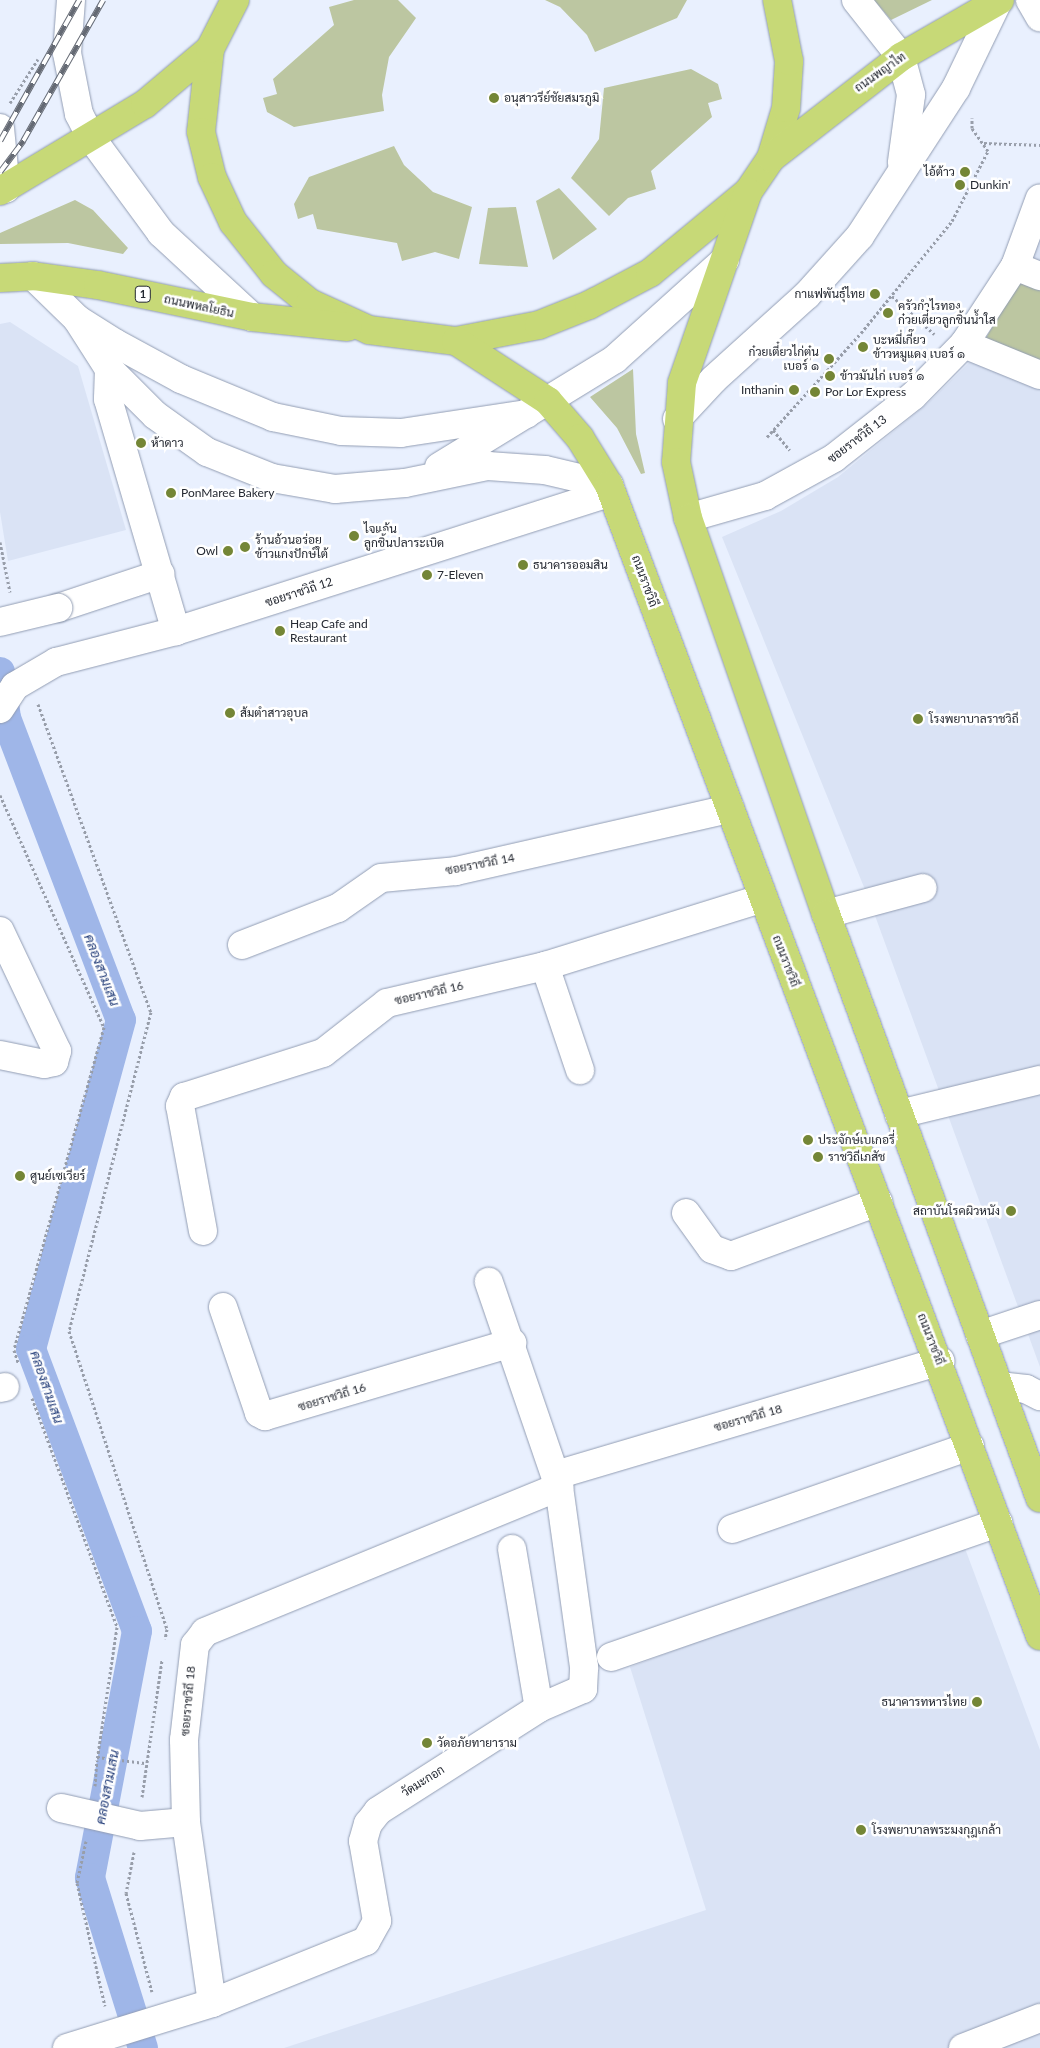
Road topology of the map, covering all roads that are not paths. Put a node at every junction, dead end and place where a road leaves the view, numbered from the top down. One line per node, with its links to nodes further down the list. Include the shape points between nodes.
1 (71, 0): 11 (street, via 67,53 79,114)
2 (777, 0): 12 (main road, via 789,60 786,108)
3 (856, 0): 9 (street)
4 (999, 0): 9 (main road, ถนนพญาไท); 13 (street, via 956,88)
5 (1030, 0): 7 (street)
6 (236, 4): 8 (main road)
7 (1040, 17)
8 (210, 49): 11 (main road, via 145,104); 23 (main road, via 200,132 212,177 233,222 274,274 310,303)
9 (901, 57): 12 (main road, ถนนพญาไท); 13 (street, via 911,95 909,139)
10 (0, 128): 14 (street)
11 (92, 139): 14 (main road); 21 (street, via 161,232)
12 (771, 158): 15 (main road)
13 (896, 186): 29 (street, via 807,295 714,379)
14 (3, 190)
15 (748, 192): 17 (main road); 24 (main road, via 650,273 589,305 539,325)
16 (1040, 198): 18 (street, ซอยราชวิถี 13)
17 (725, 260): 28 (street, via 615,359); 29 (main road, via 682,383)
18 (1028, 271): 25 (street, ซอยราชวิถี 13)
19 (33, 276): 20 (main road, ถนนพหลโยธิน / 1); 21 (main road, ถนนพหลโยธิน / 1); 22 (street)
20 (0, 278)
21 (252, 317): 23 (main road, ถนนพหลโยธิน / 1)
22 (77, 319): 26 (street); 28 (street, via 181,379 273,417 341,431 401,433)
23 (368, 330): 24 (main road, ถนนพหลโยธิน)
24 (456, 341): 28 (main road, ถนนราชวิถี)
25 (964, 344): 27 (street); 32 (street, ซอยราชวิถี 13, via 913,396 834,458 765,496)
26 (109, 369): 30 (street, via 155,415 207,452 272,478 336,489); 33 (street, via 108,399)
27 (1040, 375)
28 (538, 407): 30 (street, via 464,455); 31 (main road, ถนนราชวิถี, via 580,438)
29 (677, 419): 32 (main road, via 676,462)
30 (411, 482): 31 (street, via 488,466 545,470)
31 (610, 489): 35 (street, ซอยราชวิถี 12); 37 (main road, ถนนราชวิถี)
32 (688, 518): 40 (main road)
33 (160, 574): 34 (street, bridge, via 58,608); 35 (street)
34 (0, 622)
35 (176, 631): 36 (street, ซอยราชวิถี 12, via 56,662)
36 (12, 693)
37 (730, 809): 39 (main road, ถนนราชวิถี); 42 (street, ซอยราชวิถี 14, via 456,871 381,878 338,908)
38 (923, 888): 40 (street)
39 (763, 898): 43 (street, ซอยราชวิถี 16); 48 (main road, ถนนราชวิถี)
40 (826, 914): 47 (main road)
41 (0, 931): 44 (street, via 57,1051 54,1062 44,1064)
42 (242, 945)
43 (545, 966): 45 (street); 50 (street, ซอยราชวิถี 16, via 387,1003 323,1053 184,1097 180,1106)
44 (0, 1055)
45 (580, 1070)
46 (1040, 1080): 47 (street)
47 (898, 1114): 54 (main road)
48 (878, 1202): 49 (street, via 731,1256 712,1249); 56 (main road, ถนนราชวิถี)
49 (686, 1213)
50 (203, 1231)
51 (489, 1282): 55 (street, วัดมะกอก)
52 (223, 1308): 55 (street, ซอยราชวิถี 16, via 259,1414 265,1416)
53 (1040, 1315): 54 (street)
54 (980, 1335): 57 (main road)
55 (512, 1343): 60 (street, วัดมะกอก)
56 (940, 1361): 59 (main road, ถนนราชวิถี); 60 (street, ซอยราชวิถี 18)
57 (999, 1386): 58 (street, via 1026,1389); 61 (main road)
58 (1040, 1396)
59 (970, 1446): 62 (main road, ถนนราชวิถี); 63 (street)
60 (557, 1481): 67 (street, วัดมะกอก, via 585,1680 583,1689 574,1696); 69 (street, ซอยราชวิถี 18, via 205,1632 191,1664 184,1740)
61 (1040, 1498)
62 (999, 1523): 65 (main road, ถนนราชวิถี); 66 (street)
63 (732, 1529)
64 (512, 1549): 67 (street)
65 (1040, 1636)
66 (611, 1657)
67 (539, 1708): 70 (street, วัดมะกอก, via 401,1795 368,1824 363,1841 376,1921 366,1941)
68 (61, 1808): 69 (street, via 89,1825 138,1837)
69 (186, 1822): 70 (street, ซอยราชวิถี 18)
70 (212, 2003): 72 (street, via 109,2023)
71 (1040, 2018): 73 (street)
72 (67, 2048)
73 (963, 2048)

